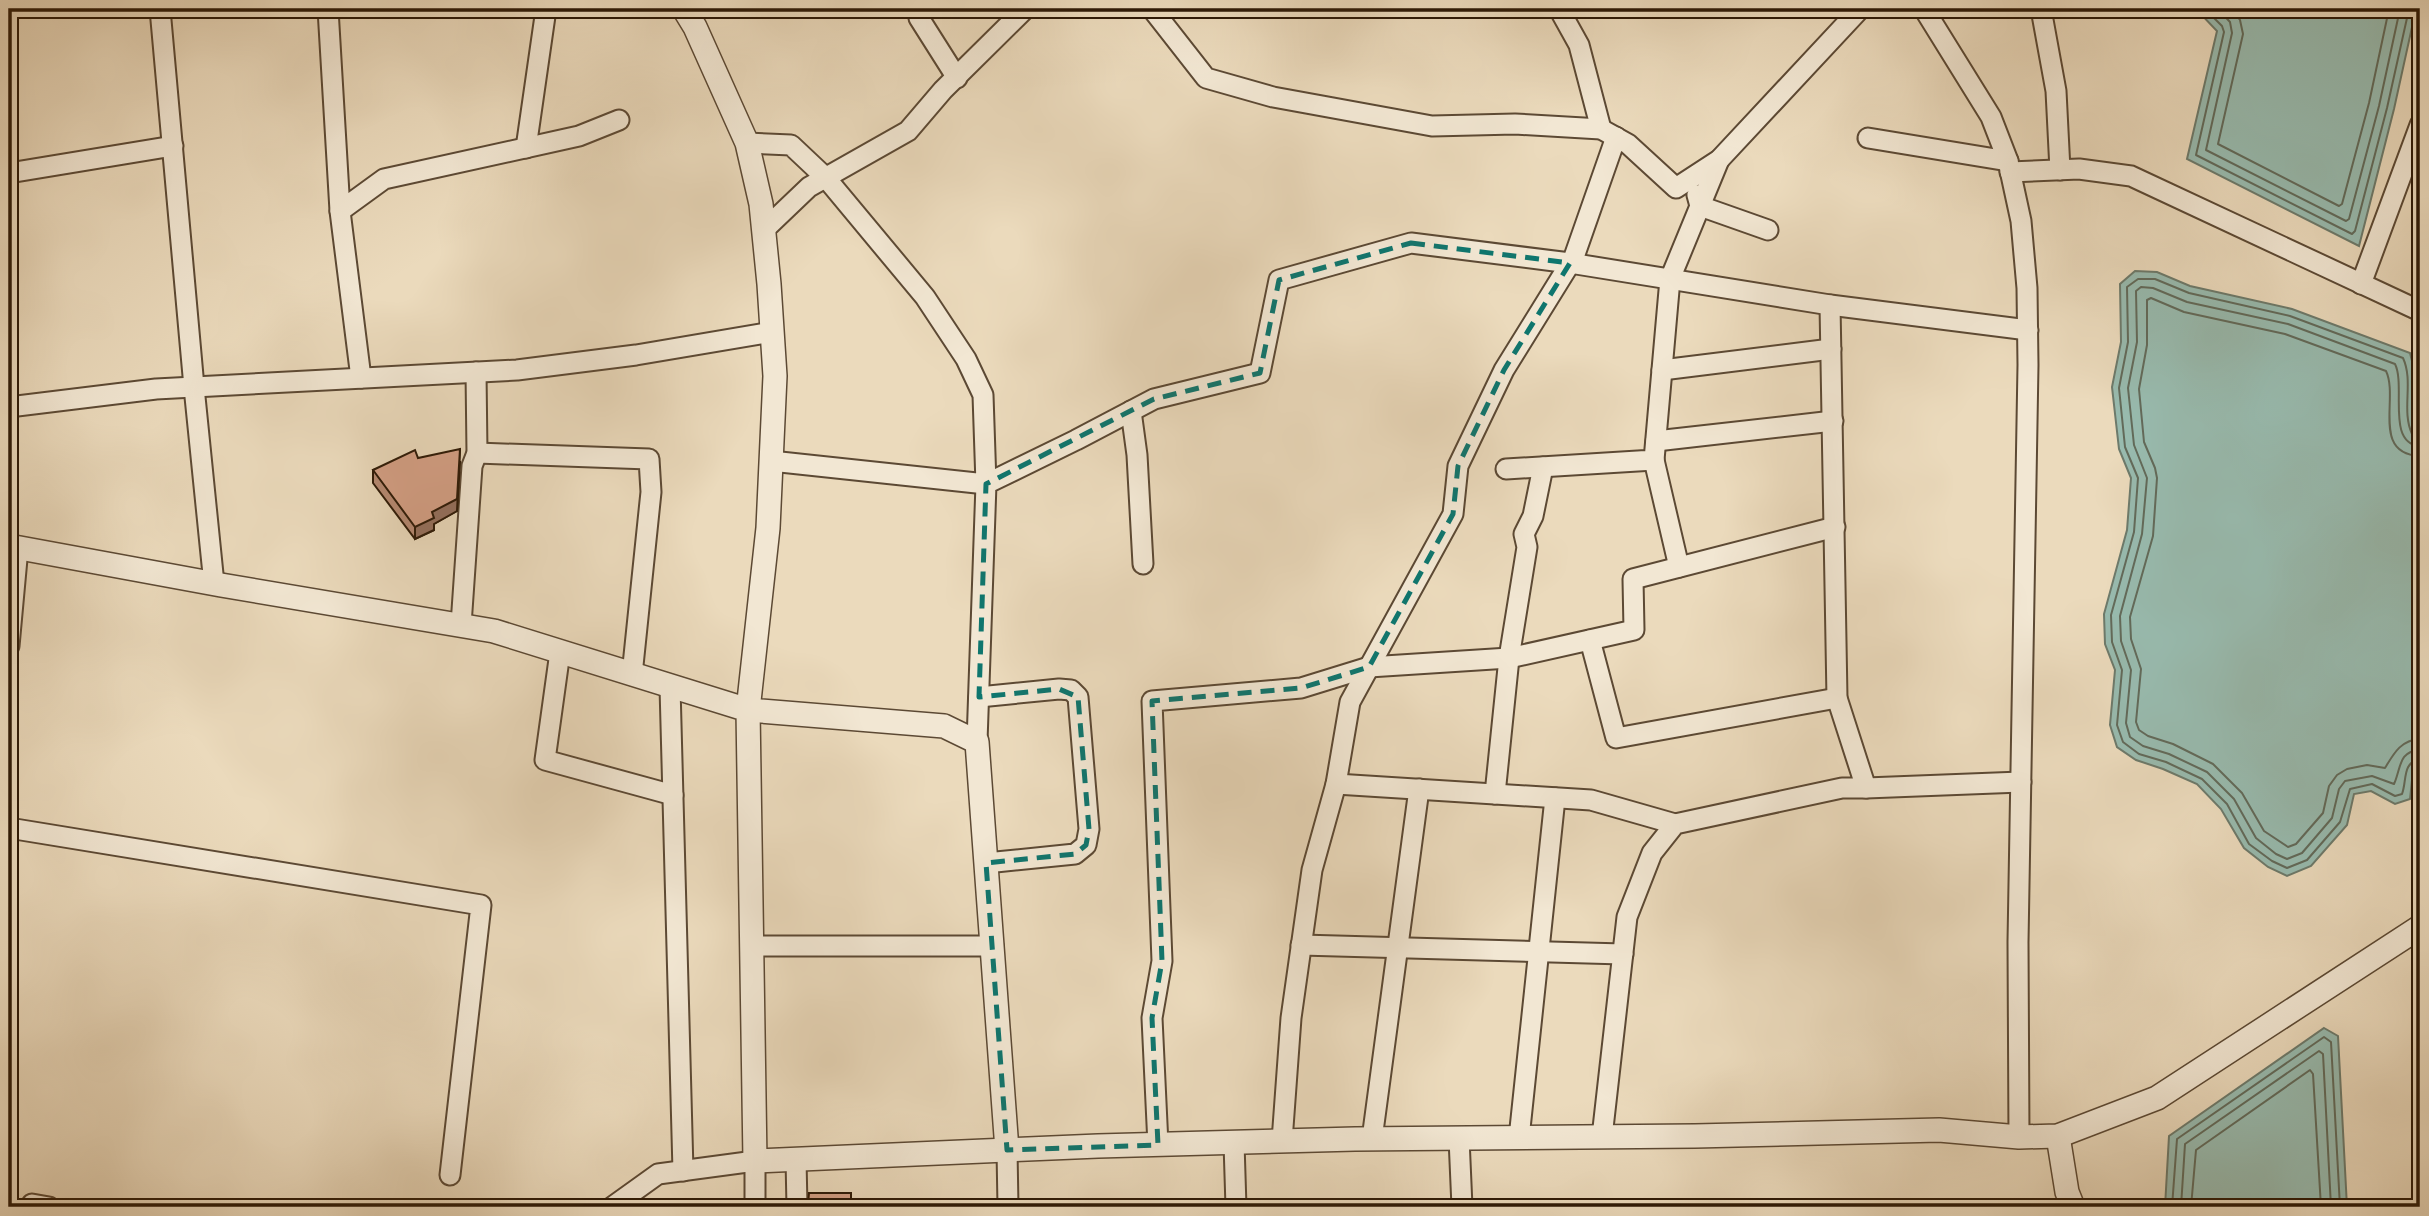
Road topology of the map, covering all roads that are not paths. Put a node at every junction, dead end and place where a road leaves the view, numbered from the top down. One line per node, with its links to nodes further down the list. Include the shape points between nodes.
1 (160, 9): 18 (street)
2 (328, 9): 27 (street)
3 (546, 9): 19 (street)
4 (684, 9): 17 (street)
5 (918, 9): 12 (street, via 919,18)
6 (1025, 9): 12 (street)
7 (1152, 9): 15 (street, via 1206,78 1273,97 1432,126 1515,124)
8 (1559, 9): 15 (street, via 1579,45)
9 (1860, 9): 20 (street)
10 (1924, 9): 21 (street, via 1992,117)
11 (2041, 9): 22 (street, via 2056,92)
12 (957, 78): 24 (street, via 908,131)
13 (619, 120): 19 (street, via 579,136)
14 (2420, 125): 32 (street)
15 (1608, 133): 25 (street, via 1628,144 1676,188); 30 (street)
16 (1868, 138): 21 (street)
17 (747, 143): 24 (street, via 791,145); 28 (street)
18 (173, 146): 23 (street); 41 (street)
19 (526, 148): 27 (street, via 384,179)
20 (1718, 160): 25 (street); 26 (street)
21 (2009, 166): 22 (street); 35 (street, via 2021,221)
22 (2060, 170): 32 (street, via 2131,176)
23 (9, 173)
24 (826, 178): 28 (street, via 809,187); 50 (street, via 925,297 965,359 983,395)
25 (1691, 178): 26 (street)
26 (1700, 206): 29 (street); 31 (street)
27 (340, 211): 40 (street)
28 (764, 230): 36 (street)
29 (1768, 230)
30 (1570, 263): 31 (street); 43 (street, via 1411,243 1279,280 1261,373 1154,399); 61 (street, via 1504,370 1458,466 1453,514)
31 (1670, 279): 33 (street); 38 (street)
32 (2361, 284): 34 (street)
33 (1830, 305): 35 (street); 37 (street)
34 (2420, 311)
35 (2028, 330): 68 (street)
36 (772, 332): 39 (street, via 636,355); 47 (street)
37 (1831, 349): 38 (street); 44 (street)
38 (1662, 370): 45 (street)
39 (476, 372): 40 (street); 46 (street)
40 (361, 378): 41 (street)
41 (194, 387): 42 (street); 55 (street)
42 (9, 408)
43 (1131, 411): 50 (street); 53 (street)
44 (1833, 421): 45 (street); 51 (street)
45 (1655, 451): 48 (street); 54 (street)
46 (477, 453): 56 (street, via 472,467); 62 (street, via 649,459 651,492)
47 (771, 461): 50 (street); 66 (street)
48 (1543, 467): 49 (street); 60 (street, via 1533,516 1524,534 1527,547)
49 (1506, 469)
50 (986, 484): 64 (street)
51 (1835, 527): 54 (street); 65 (street)
52 (13, 547): 55 (street); 58 (street)
53 (1143, 564)
54 (1679, 567): 57 (street, via 1633,579 1634,629)
55 (214, 584): 56 (street)
56 (461, 625): 59 (street)
57 (1590, 639): 60 (street); 65 (street, via 1616,738)
58 (9, 646)
59 (560, 652): 62 (street); 72 (street, via 545,760)
60 (1508, 658): 61 (street); 73 (street)
61 (1370, 667): 69 (street, via 1350,702); 93 (street, via 1300,688 1152,701 1161,961 1152,1018)
62 (632, 674): 63 (street)
63 (670, 687): 66 (street); 72 (street)
64 (979, 697): 67 (street); 77 (street, via 1059,689 1071,690 1078,697 1089,829 1086,845 1075,854)
65 (1837, 698): 70 (street)
66 (748, 710): 67 (street, via 944,726); 80 (street)
67 (977, 742): 77 (street)
68 (2021, 782): 70 (street); 87 (street)
69 (1336, 784): 71 (street); 79 (street, via 1312,870)
70 (1866, 788): 75 (street, via 1842,788)
71 (1419, 789): 73 (street); 82 (street)
72 (673, 794): 97 (street)
73 (1495, 794): 74 (street)
74 (1555, 798): 75 (street, via 1591,800); 83 (street)
75 (1675, 824): 84 (street, via 1651,853 1627,917)
76 (9, 828): 98 (street, via 481,905)
77 (986, 863): 81 (street)
78 (2420, 927): 85 (street, via 2157,1098)
79 (1301, 945): 82 (street); 91 (street)
80 (751, 946): 81 (street); 96 (street)
81 (993, 946): 94 (street)
82 (1398, 948): 83 (street); 90 (street)
83 (1539, 952): 84 (street); 89 (street)
84 (1623, 954): 86 (street)
85 (2058, 1136): 87 (street); 105 (street)
86 (1602, 1137): 87 (street, via 1939,1130); 89 (street)
87 (2019, 1137)
88 (1459, 1138): 89 (street); 90 (street); 104 (street)
89 (1519, 1138)
90 (1372, 1139): 91 (street)
91 (1282, 1141): 92 (street)
92 (1234, 1143): 93 (street); 103 (street)
93 (1158, 1145): 94 (street)
94 (1007, 1150): 95 (street); 102 (street)
95 (796, 1159): 96 (street); 101 (street)
96 (755, 1161): 97 (street); 100 (street)
97 (683, 1171): 99 (street, via 658,1174)
98 (450, 1175)
99 (612, 1207)
100 (755, 1207)
101 (797, 1207)
102 (1008, 1207)
103 (1236, 1207)
104 (1462, 1207)
105 (2073, 1207)

